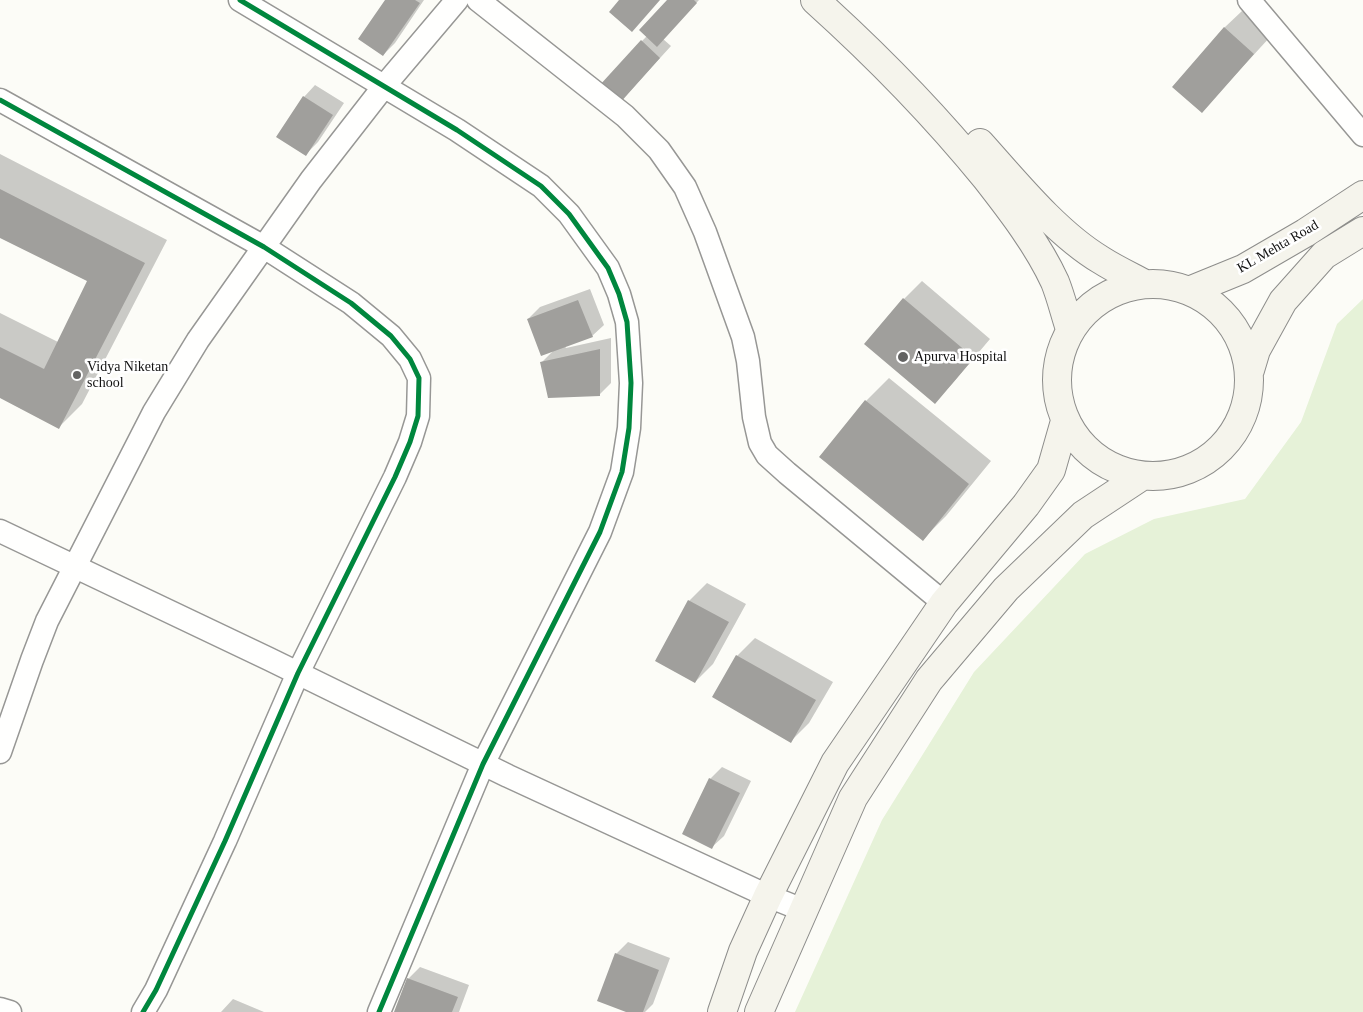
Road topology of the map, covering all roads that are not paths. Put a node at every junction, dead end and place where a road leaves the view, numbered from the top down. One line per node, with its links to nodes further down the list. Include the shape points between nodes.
1 (240, 0): 7 (street)
2 (457, 0): 7 (street)
3 (478, 0): 21 (street, via 625,116 659,150 685,187 743,337 754,417 760,443 767,455)
4 (815, 0): 15 (street, via 904,84 1008,207 1045,263)
5 (842, 0): 13 (street, via 897,52 1057,225 1100,260)
6 (1249, 0): 9 (street)
7 (384, 86): 12 (street); 24 (street, via 541,186 569,214 608,268 627,322 631,383 629,428 622,472 600,532)
8 (0, 100): 12 (street)
9 (1363, 135)
10 (1363, 195): 14 (street, KL Mehta Road, via 1243,269)
11 (1363, 231): 16 (street, via 1324,255 1283,300 1256,350)
12 (264, 247): 20 (street, via 203,332 154,412); 22 (street, via 377,323 410,360 419,378 418,416 410,442)
13 (1145, 284): 14 (street); 15 (street, via 1115,291 1090,307)
14 (1190, 291): 16 (street, via 1205,298 1231,322 1240,337)
15 (1070, 329): 17 (street, via 1058,359 1056,390)
16 (1250, 370): 18 (street, via 1248,399 1239,426 1222,449 1198,466 1171,476)
17 (1065, 421): 18 (street, via 1078,442 1096,459 1118,471); 21 (street, via 1050,470 1026,505)
18 (1142, 476): 26 (street, via 1076,521 1006,589 929,680 853,798)
19 (0, 531): 20 (street)
20 (74, 567): 22 (street); 23 (street, via 44,629)
21 (944, 602): 25 (street, via 835,763)
22 (298, 673): 24 (street); 29 (street, via 225,841)
23 (0, 752)
24 (483, 764): 25 (street); 30 (street)
25 (768, 896): 26 (street); 31 (street, via 743,951)
26 (803, 910): 32 (street)
27 (0, 1008): 28 (street)
28 (10, 1012)
29 (143, 1012)
30 (379, 1012)
31 (722, 1012)
32 (759, 1012)

